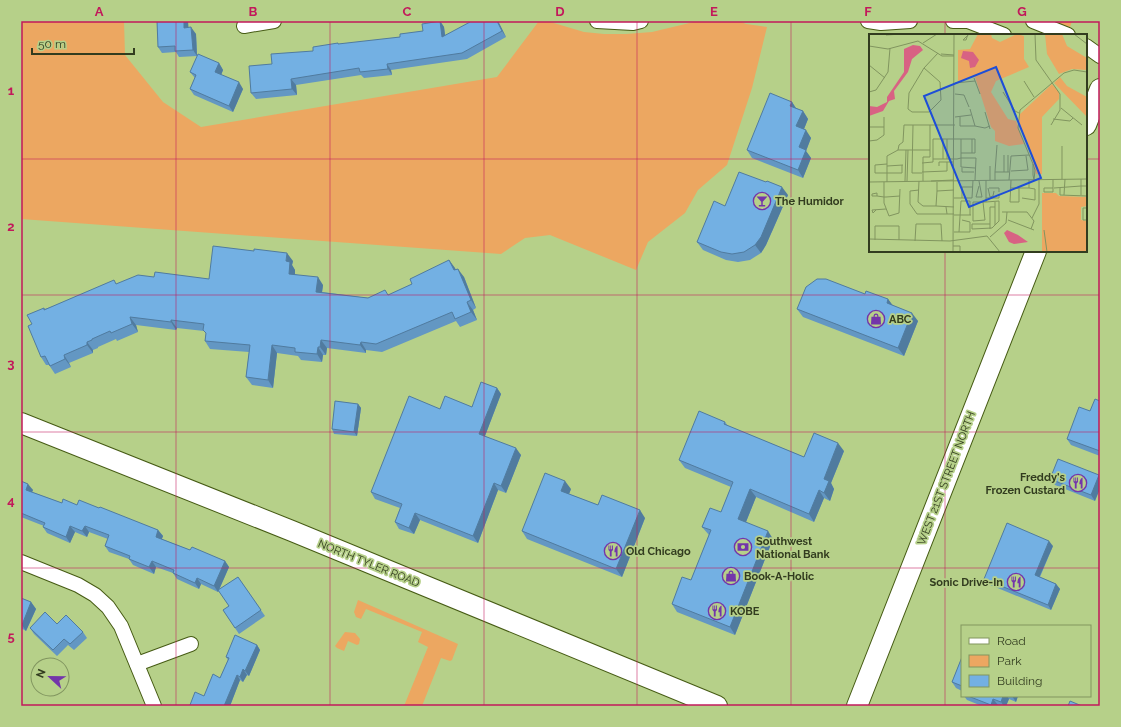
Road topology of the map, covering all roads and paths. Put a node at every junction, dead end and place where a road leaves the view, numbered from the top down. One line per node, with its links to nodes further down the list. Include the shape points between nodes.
1 (274, 21): 9 (street)
2 (597, 21): 3 (street)
3 (641, 21)
4 (868, 21): 5 (street)
5 (910, 21)
6 (953, 21): 7 (street)
7 (969, 21): 10 (street)
8 (1033, 21): 11 (street)
9 (244, 26)
10 (1002, 34)
11 (1066, 34)
12 (1087, 47): 13 (street)
13 (1100, 56)
14 (1087, 60): 15 (street)
15 (1100, 62)
16 (1100, 89): 17 (main road)
17 (1087, 122)
18 (1036, 252): 25 (main road, WEST 21ST STREET NORTH)
19 (21, 423): 24 (main road, NORTH TYLER ROAD, via 373,564)
20 (21, 562): 22 (street, via 78,585 95,595 108,607 121,626)
21 (191, 644): 22 (street)
22 (137, 664): 23 (street)
23 (154, 706)
24 (716, 706)
25 (857, 706)

